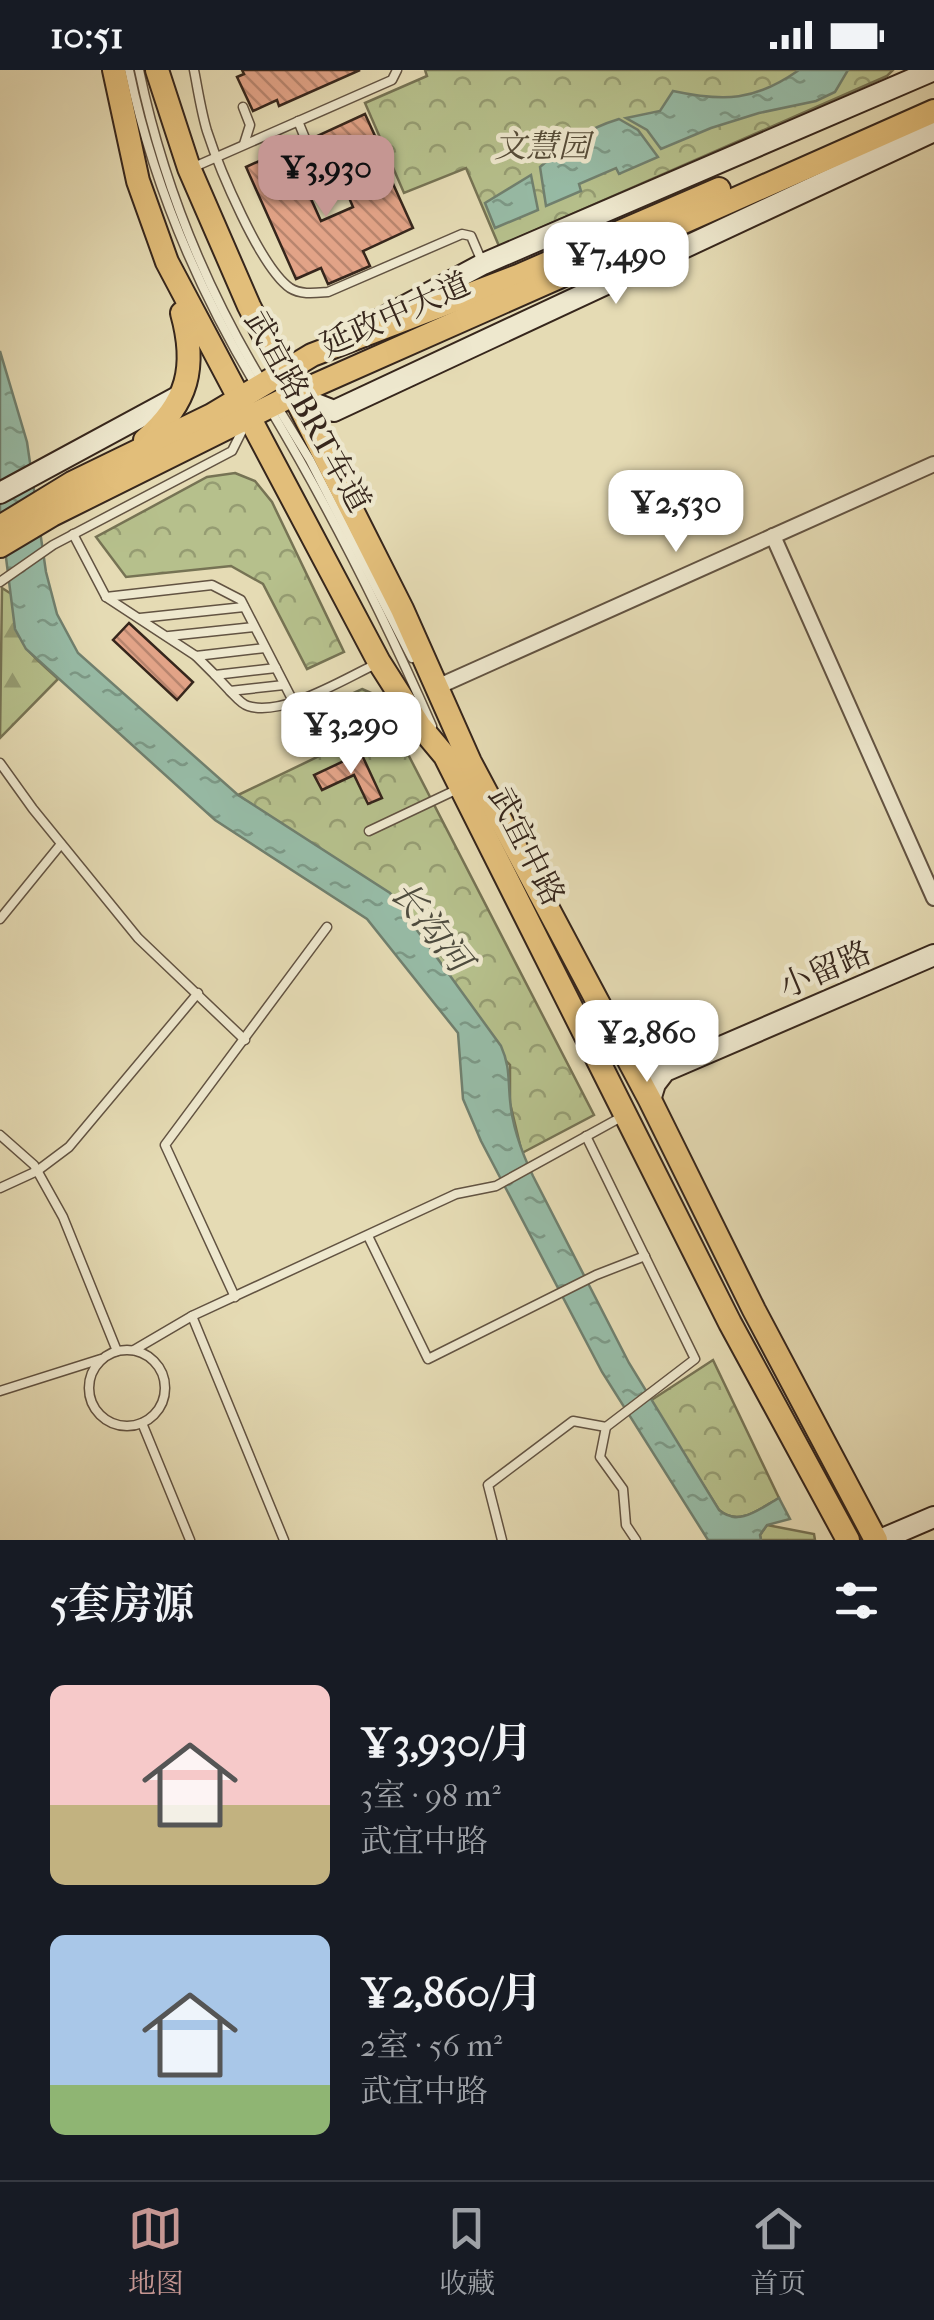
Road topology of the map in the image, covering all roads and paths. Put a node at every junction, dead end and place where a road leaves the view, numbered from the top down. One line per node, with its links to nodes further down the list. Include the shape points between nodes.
1 (114, 70): 16 (main road, 武宜中路, via 138,181)
2 (129, 70): 20 (lane, 武宜路BRT车道, via 169,210 228,339)
3 (139, 70): 20 (lane, 武宜路BRT车道, via 168,182)
4 (157, 70): 15 (main road, 武宜中路)
5 (194, 70): 14 (lane)
6 (397, 70): 10 (lane, via 392,80)
7 (930, 81): 17 (street); 18 (main road, 延政中大道, via 518,276)
8 (242, 107): 12 (lane, via 250,125)
9 (934, 111): 20 (main road, 延政中大道)
10 (298, 121): 12 (lane); 13 (lane, via 318,170 332,174)
11 (934, 131): 20 (street, via 334,411)
12 (244, 145): 14 (lane)
13 (377, 155)
14 (217, 157): 15 (lane); 17 (lane, via 255,240 293,290 328,292 462,234 471,236)
15 (189, 168): 20 (main road, 武宜中路, via 248,306)
16 (166, 262): 19 (main road, via 192,363); 20 (main road, 武宜中路)
17 (483, 264): 18 (street)
18 (312, 355): 20 (main road, 延政中大道)
19 (181, 395): 21 (main road, via 165,423); 23 (street)
20 (266, 396): 21 (main road, 延政中大道); 24 (main road, 延政中大道); 26 (lane, via 232,451); 37 (main road, 武宜中路); 41 (main road, 武宜中路, via 402,609); 44 (lane, 武宜路BRT车道, via 389,628); 45 (lane, 武宜路BRT车道, via 310,460)
21 (126, 456): 24 (main road, 延政中大道)
22 (934, 464): 27 (street)
23 (0, 493)
24 (48, 507): 25 (main road, 延政中大道); 28 (main road, 延政中大道)
25 (0, 527)
26 (73, 534): 29 (lane); 30 (lane)
27 (773, 536): 41 (street); 50 (street)
28 (0, 546)
29 (0, 582)
30 (106, 597): 31 (lane, via 212,585); 32 (lane)
31 (244, 607): 32 (lane); 33 (lane)
32 (140, 618): 34 (lane)
33 (254, 627): 34 (lane); 35 (lane)
34 (167, 636): 36 (lane)
35 (265, 648): 36 (lane); 38 (lane)
36 (196, 656): 39 (lane)
37 (379, 662): 43 (lane); 44 (main road, 武宜中路)
38 (276, 668): 39 (lane); 40 (lane)
39 (214, 675): 42 (lane)
40 (284, 685): 42 (lane); 43 (lane)
41 (437, 687): 45 (main road, 武宜中路)
42 (230, 691): 43 (lane, via 252,708)
43 (294, 703)
44 (445, 756): 47 (main road, 武宜中路)
45 (470, 762): 56 (main road, 武宜中路)
46 (0, 763): 49 (lane)
47 (461, 788): 48 (lane); 59 (main road, 武宜中路)
48 (369, 830)
49 (61, 844): 51 (lane); 54 (lane, via 138,938)
50 (934, 898)
51 (0, 919)
52 (327, 927): 55 (lane)
53 (934, 955): 57 (street, 小留路)
54 (198, 993): 55 (lane); 62 (lane, via 69,1146)
55 (245, 1040): 66 (lane, via 166,1146)
56 (620, 1045): 57 (street, via 669,1065); 58 (main road, 武宜中路)
57 (684, 1062): 58 (street, 小留路, via 665,1071)
58 (650, 1100): 80 (main road, 武宜中路)
59 (625, 1115): 61 (lane); 79 (main road, 武宜中路)
60 (0, 1136): 62 (lane)
61 (586, 1136): 64 (lane, via 496,1186 456,1194); 65 (lane)
62 (38, 1171): 63 (lane); 69 (lane)
63 (0, 1188)
64 (368, 1236): 65 (lane, via 428,1359); 66 (lane)
65 (645, 1256): 73 (lane, via 695,1358)
66 (236, 1296): 67 (lane)
67 (192, 1316): 68 (lane); 76 (lane)
68 (134, 1350): 69 (lane); 72 (lane, via 156,1361 166,1384 160,1407)
69 (117, 1351): 70 (lane)
70 (101, 1360): 71 (lane); 72 (lane, via 89,1392 98,1413 118,1425)
71 (0, 1391)
72 (142, 1423): 75 (lane)
73 (606, 1426): 77 (lane, via 573,1421 488,1485); 78 (lane, via 600,1457 623,1489 626,1525)
74 (934, 1517): 80 (street)
75 (190, 1540)
76 (284, 1540)
77 (502, 1540)
78 (636, 1540)
79 (848, 1540)
80 (878, 1540)

